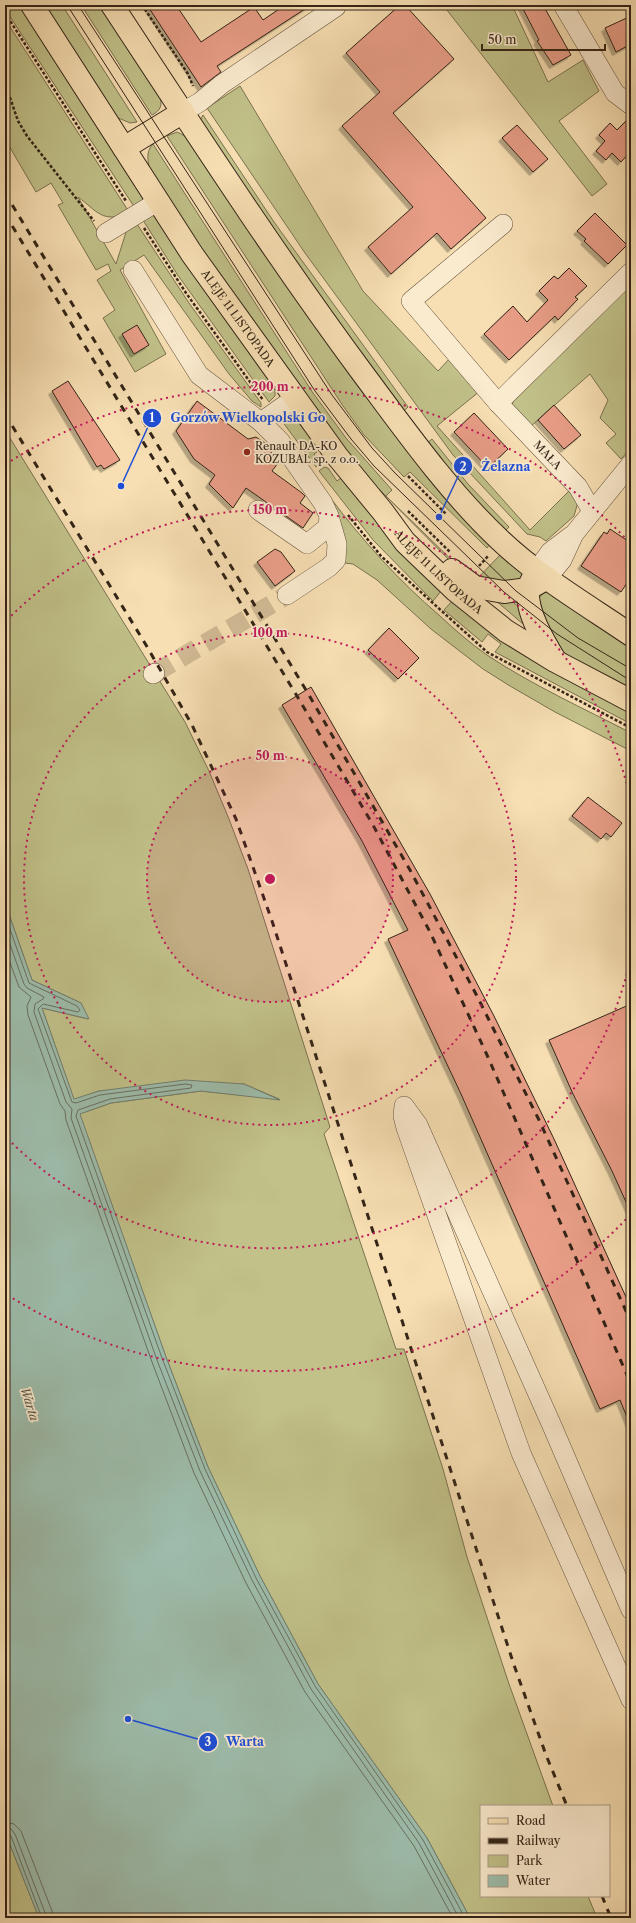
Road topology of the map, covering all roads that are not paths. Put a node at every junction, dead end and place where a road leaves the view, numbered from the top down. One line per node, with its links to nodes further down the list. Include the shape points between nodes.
1 (32, 5): 7 (main road, ALEJE 11 LISTOPADA)
2 (112, 5): 6 (main road)
3 (563, 5): 5 (street, via 615,94)
4 (336, 7): 6 (street)
5 (631, 105)
6 (191, 107): 7 (main road); 21 (main road, via 245,208 338,340 433,468)
7 (124, 148): 8 (main road, ALEJE 11 LISTOPADA)
8 (157, 202): 10 (street); 13 (main road, ALEJE 11 LISTOPADA)
9 (503, 224): 14 (street, MAŁA, via 411,301)
10 (106, 233)
11 (133, 270): 15 (street, via 199,375)
12 (631, 272): 14 (street)
13 (295, 398): 15 (street); 19 (main road, ALEJE 11 LISTOPADA, via 337,456)
14 (498, 403): 18 (street, MAŁA, via 578,487)
15 (261, 422): 20 (street, via 280,441 323,503)
16 (631, 464): 18 (street)
17 (258, 510): 20 (street, via 307,544 328,527)
18 (592, 510): 21 (street, via 574,534 562,560)
19 (383, 512): 21 (main road, via 413,532 475,588 504,592); 24 (main road, ALEJE 11 LISTOPADA, via 405,542 456,591 506,631)
20 (329, 516): 22 (street, via 337,544 336,560)
21 (537, 579): 23 (main road); 24 (main road, via 533,617 543,642)
22 (287, 595)
23 (631, 634)
24 (555, 661): 25 (main road, ALEJE 11 LISTOPADA)
25 (631, 701)
26 (631, 1610): 27 (street, via 418,1125 404,1106 406,1128 521,1453)
27 (631, 1700)

